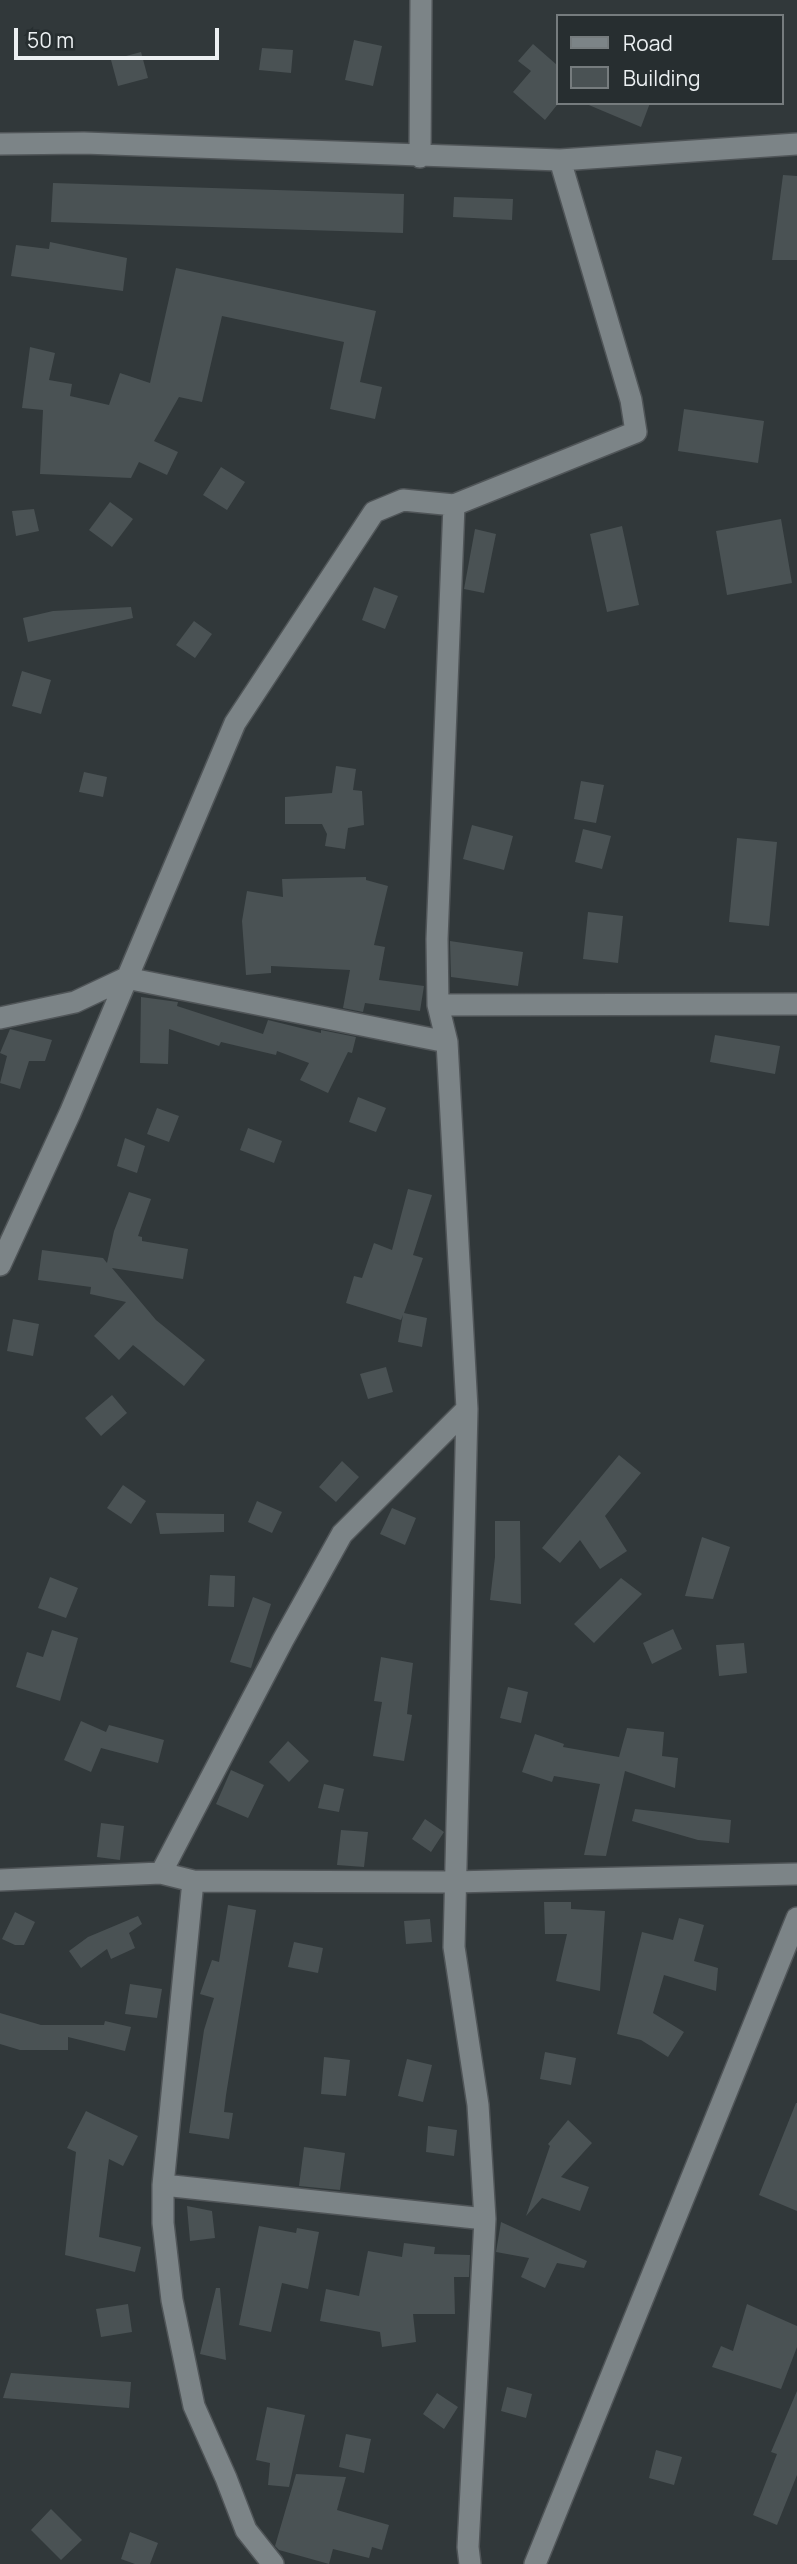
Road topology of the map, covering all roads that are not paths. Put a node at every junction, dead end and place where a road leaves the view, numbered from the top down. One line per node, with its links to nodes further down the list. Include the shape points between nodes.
1 (421, 0): 4 (street)
2 (0, 144): 4 (street, via 84,143)
3 (797, 144): 5 (street)
4 (420, 157): 5 (street)
5 (560, 160): 6 (street, via 631,400 636,432)
6 (454, 505): 7 (street, via 403,500 374,512 235,723); 8 (street)
7 (126, 978): 10 (street, via 75,1002); 11 (street); 12 (street)
8 (438, 1004): 9 (street); 11 (street)
9 (797, 1004)
10 (0, 1018)
11 (447, 1042): 13 (street)
12 (0, 1265)
13 (467, 1409): 14 (street, via 342,1534); 18 (street)
14 (161, 1873): 16 (street); 17 (street)
15 (797, 1874): 18 (street)
16 (0, 1880)
17 (193, 1881): 18 (street); 20 (street)
18 (453, 1882): 21 (street, via 454,1947 478,2105)
19 (797, 1918): 24 (street)
20 (163, 2185): 21 (street); 22 (street, via 172,2300 194,2406 246,2530)
21 (485, 2219): 23 (street)
22 (273, 2564)
23 (470, 2564)
24 (535, 2564)

